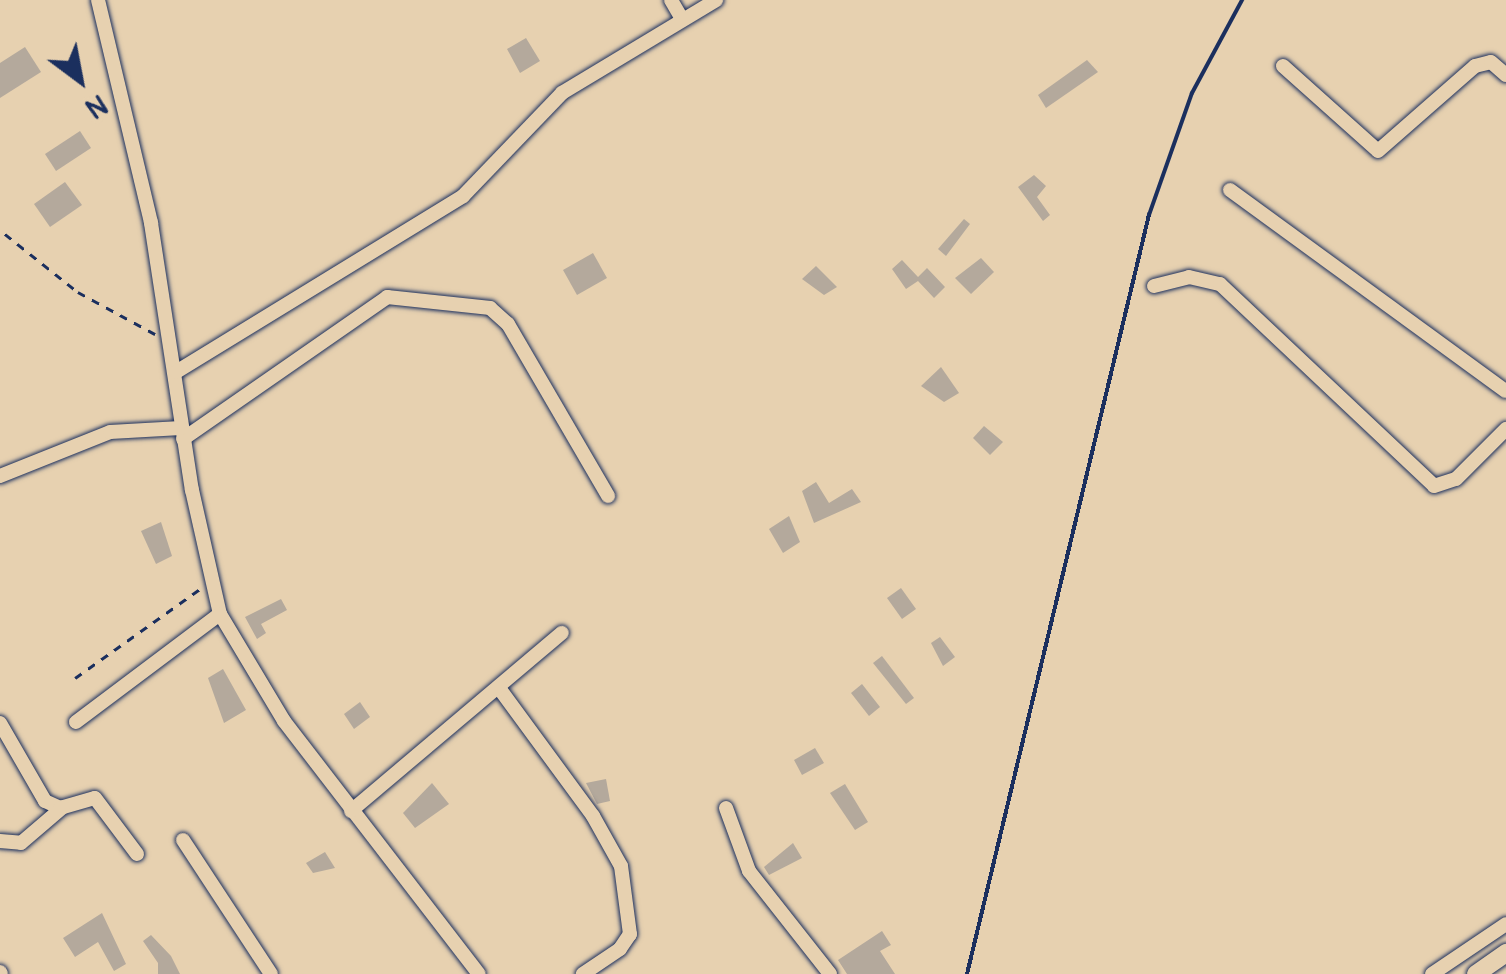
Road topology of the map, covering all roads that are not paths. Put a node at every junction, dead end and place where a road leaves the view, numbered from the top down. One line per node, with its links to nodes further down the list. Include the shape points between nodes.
1 (98, 0): 9 (street, via 151,223)
2 (671, 0): 4 (street)
3 (716, 0): 4 (street)
4 (682, 19): 9 (street, via 562,92 463,196)
5 (1284, 66): 6 (street, via 1376,151 1475,66 1491,62)
6 (1506, 75)
7 (1230, 190): 10 (street)
8 (1154, 286): 11 (street, via 1189,278 1220,284 1434,486 1456,479)
9 (176, 372): 12 (street)
10 (1506, 392)
11 (1506, 429)
12 (182, 434): 13 (street, via 110,432); 14 (street, via 381,300 402,296 490,308 508,324); 15 (street)
13 (0, 476)
14 (608, 496)
15 (220, 614): 18 (street); 22 (street, via 241,658)
16 (562, 633): 17 (street)
17 (499, 688): 22 (street); 30 (street, via 621,866 630,934)
18 (76, 722)
19 (0, 723): 20 (street, via 44,801)
20 (63, 807): 24 (street, via 21,843); 25 (street, via 97,799)
21 (726, 808): 31 (street, via 754,879)
22 (351, 811): 29 (street)
23 (182, 840): 28 (street)
24 (0, 841)
25 (137, 854)
26 (1506, 924): 32 (street)
27 (1506, 953): 33 (main road)
28 (271, 974)
29 (479, 974)
30 (583, 974)
31 (830, 974)
32 (1432, 974)
33 (1476, 974)

